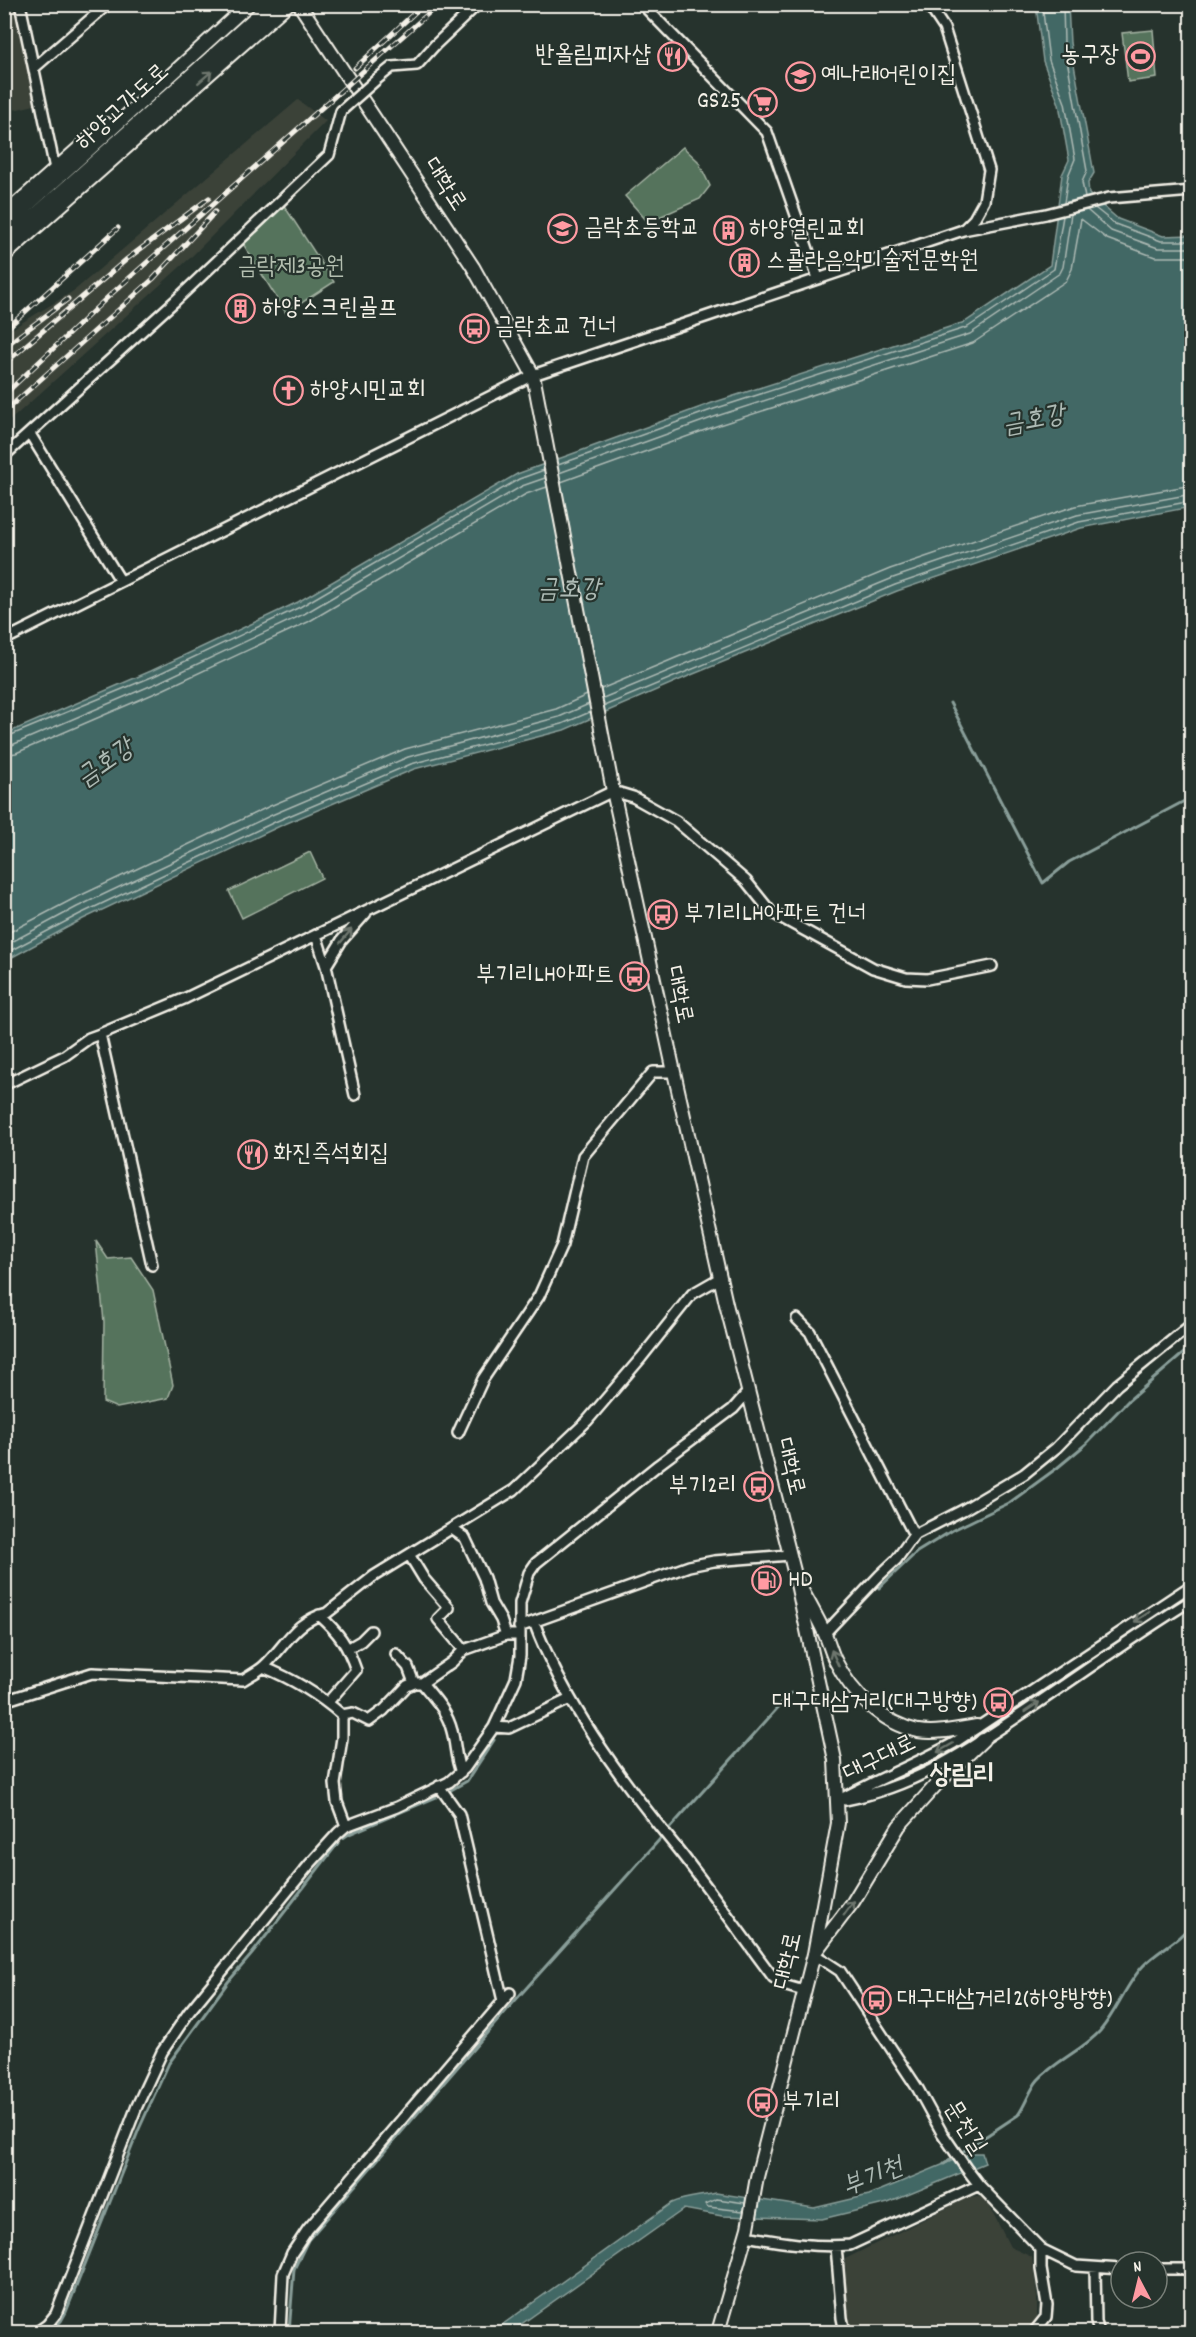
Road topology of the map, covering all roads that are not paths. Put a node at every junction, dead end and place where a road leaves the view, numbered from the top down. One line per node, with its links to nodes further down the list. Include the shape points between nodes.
1 (20, 4): 11 (street)
2 (108, 4): 11 (street)
3 (238, 4): 12 (main road)
4 (249, 4): 15 (main road, 하양고가도로)
5 (270, 4): 17 (main road, 하양고가도로)
6 (288, 4): 18 (main road, one-way to 6)
7 (299, 4): 20 (main road, 대학로, via 473,267)
8 (478, 4): 21 (street, bridge, via 417,65 393,67 341,111 329,155)
9 (642, 4): 19 (street, via 767,132)
10 (928, 4): 16 (street, via 944,28 989,170 984,201)
11 (34, 68): 12 (street)
12 (55, 169): 14 (main road)
13 (1191, 191): 16 (street, via 1109,198)
14 (4, 215)
15 (4, 227)
16 (963, 230): 19 (street)
17 (4, 243)
18 (4, 256)
19 (818, 278): 20 (street)
20 (533, 375): 23 (street); 25 (main road, 대학로)
21 (30, 434): 22 (street); 23 (street)
22 (4, 456)
23 (120, 580): 24 (street)
24 (4, 640)
25 (613, 791): 26 (street); 29 (street, via 633,797 676,821 746,881 771,912 873,968 906,978 927,979); 31 (main road, 대학로)
26 (370, 909): 27 (street); 28 (street, one-way to 26, via 342,940)
27 (316, 935): 28 (street); 30 (street, via 186,998)
28 (326, 966): 33 (street)
29 (992, 966)
30 (100, 1034): 32 (street); 34 (street)
31 (674, 1072): 35 (main road, 대학로); 39 (street, via 653,1072 583,1156 562,1245 539,1296 483,1380)
32 (4, 1085)
33 (355, 1095)
34 (152, 1265)
35 (720, 1278): 38 (main road, 대학로); 40 (street, via 692,1294 587,1421 529,1476 514,1490)
36 (797, 1319): 41 (street, via 810,1332)
37 (1191, 1324): 41 (street, via 1117,1385 1056,1448 1024,1473)
38 (748, 1392): 42 (main road, 대학로); 50 (street, via 733,1409 536,1563 520,1603)
39 (458, 1433)
40 (452, 1529): 43 (street); 52 (street, via 465,1538)
41 (914, 1535): 51 (street, via 897,1560)
42 (790, 1555): 44 (main road, 대학로); 48 (street, via 714,1560 689,1566)
43 (410, 1556): 47 (street); 54 (street, via 449,1608 438,1619)
44 (796, 1579): 51 (main road); 67 (main road, 대학로, via 835,1760)
45 (1191, 1585): 62 (street, 대구대로, one-way to 62)
46 (1191, 1600): 64 (street, 대구대로, one-way to 46)
47 (319, 1615): 53 (street); 56 (street, via 290,1634)
48 (534, 1622): 50 (street); 58 (street, via 551,1666)
49 (371, 1631): 53 (street)
50 (519, 1631): 52 (street); 63 (street, via 516,1679)
51 (825, 1633): 62 (main road, one-way to 51, via 918,1731 891,1721 872,1708 848,1681)
52 (506, 1635): 54 (street)
53 (349, 1648): 60 (street, via 356,1670)
54 (464, 1650): 57 (street)
55 (396, 1654): 57 (street)
56 (263, 1667): 59 (street, via 243,1680 92,1673); 60 (street, via 294,1680)
57 (418, 1683): 61 (street, via 407,1686 369,1721 353,1713); 65 (street, via 442,1706)
58 (570, 1699): 63 (street, via 509,1728); 70 (street, via 664,1834 773,1977 783,1985)
59 (4, 1701)
60 (328, 1702): 61 (street)
61 (342, 1715): 68 (street, via 334,1784)
62 (977, 1726): 67 (street, 대구대로, one-way to 67, via 918,1763)
63 (494, 1727): 65 (street)
64 (983, 1740): 67 (street, 대구대로, via 913,1779); 69 (main road, one-way to 64, via 853,1902 899,1826)
65 (461, 1772): 66 (street)
66 (439, 1786): 68 (street); 80 (street, via 459,1814 506,1997 303,2235 284,2274)
67 (837, 1801): 69 (main road, 대학로, via 833,1859)
68 (346, 1826): 79 (street, via 309,1865 196,2003 162,2052 56,2314)
69 (814, 1954): 70 (main road, 대학로); 71 (street, 문천길, via 840,1971)
70 (804, 1991): 72 (main road, 대학로)
71 (979, 2185): 73 (street, via 850,2245); 74 (street, 문천길)
72 (747, 2232): 73 (street, via 773,2241); 81 (main road)
73 (836, 2246): 82 (street)
74 (1041, 2249): 75 (street, 문천길, via 1076,2266); 83 (street, via 1047,2306 1046,2317)
75 (1095, 2268): 76 (street, 문천길); 84 (street)
76 (1109, 2268)
77 (1169, 2269): 78 (street)
78 (1191, 2270)
79 (37, 2332)
80 (280, 2332)
81 (718, 2332)
82 (845, 2332)
83 (1034, 2332)
84 (1099, 2332)

